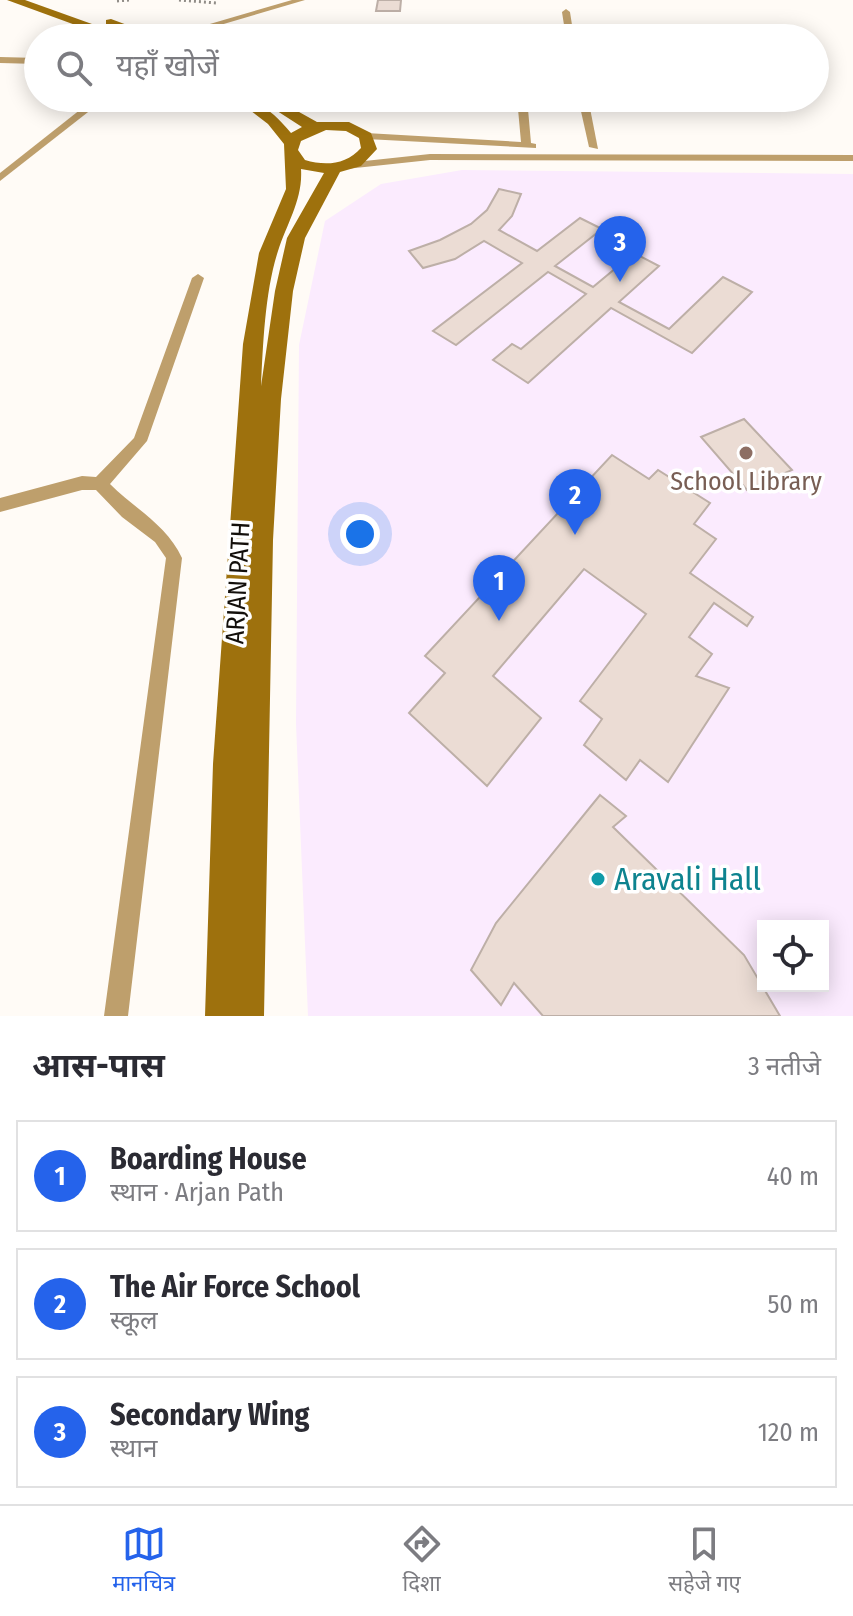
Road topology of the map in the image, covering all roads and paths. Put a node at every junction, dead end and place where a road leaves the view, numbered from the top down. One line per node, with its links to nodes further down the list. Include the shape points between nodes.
1 (13, 0): 11 (main road)
2 (49, 0): 12 (main road)
3 (130, 0): 7 (path)
4 (179, 0): 9 (path)
5 (262, 0): 13 (lane)
6 (301, 0): 8 (lane)
7 (117, 1)
8 (287, 2): 14 (lane)
9 (216, 3)
10 (566, 12): 15 (lane)
11 (86, 24)
12 (96, 24)
13 (181, 24)
14 (213, 24)
15 (568, 24)
16 (0, 61): 17 (lane)
17 (24, 61)
18 (83, 112): 31 (lane)
19 (260, 112): 27 (main road)
20 (288, 112): 23 (main road)
21 (523, 112): 25 (lane)
22 (586, 112): 26 (lane)
23 (314, 127): 24 (main road, via 338,125); 27 (main road, via 304,131)
24 (366, 136): 25 (lane); 30 (main road, ARJAN PATH, via 369,149 357,162)
25 (526, 146): 26 (lane)
26 (594, 147): 28 (lane)
27 (292, 150): 30 (main road, via 309,167); 36 (main road, ARJAN PATH, via 294,189 268,253 253,344 228,764)
28 (853, 151)
29 (853, 158): 30 (lane, via 430,157)
30 (340, 167): 37 (main road, ARJAN PATH, via 296,238 270,399)
31 (0, 178)
32 (198, 278): 33 (lane, via 140,441)
33 (100, 484): 34 (lane, via 82,483); 35 (lane, via 159,533 174,558)
34 (0, 505)
35 (116, 1016)
36 (223, 1016)
37 (246, 1016)

